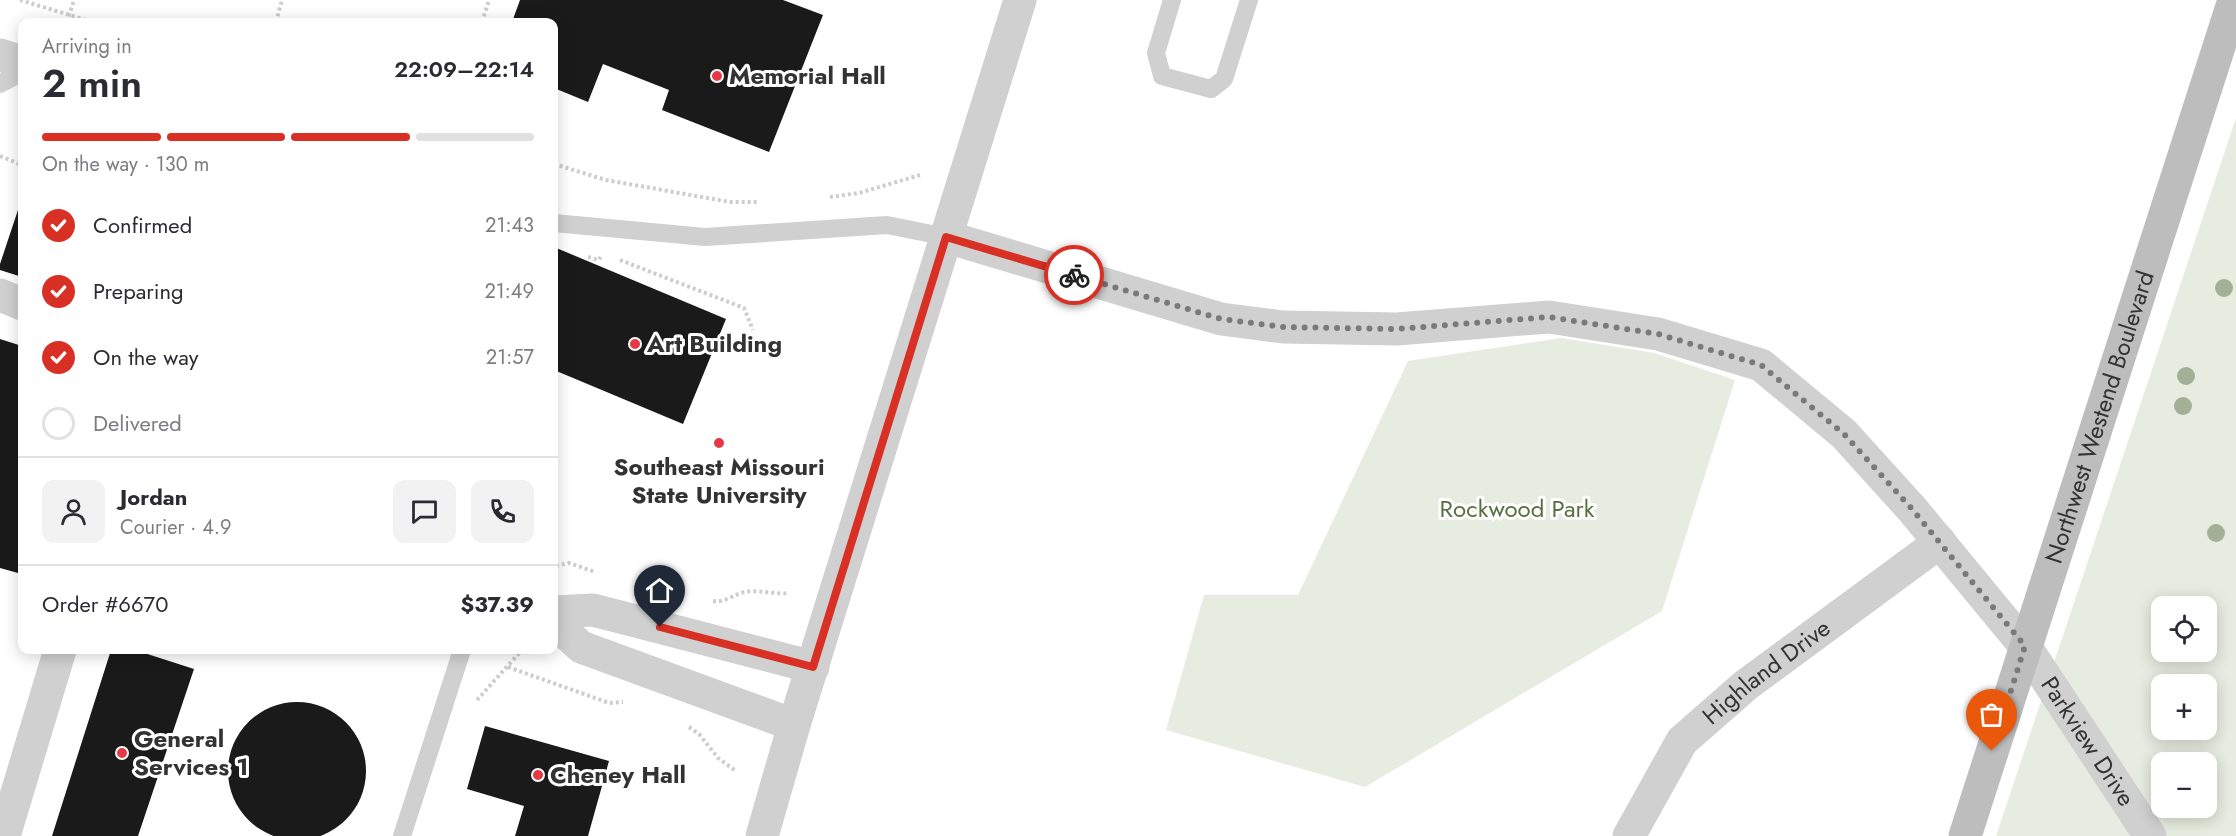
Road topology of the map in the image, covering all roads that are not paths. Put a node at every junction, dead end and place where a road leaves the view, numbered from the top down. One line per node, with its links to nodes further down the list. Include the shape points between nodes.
1 (1020, 0): 10 (street)
2 (1172, 0): 3 (lane, via 1156,53 1161,76 1211,89 1224,79)
3 (1249, 0)
4 (2234, 0): 16 (street, Northwest Westend Boulevard)
5 (0, 55): 6 (street)
6 (18, 61)
7 (18, 74): 8 (lane)
8 (0, 84)
9 (558, 223): 10 (lane, via 705,237 887,225)
10 (946, 237): 13 (street, Parkview Drive, via 1221,319 1283,327 1397,329 1549,317 1658,334 1761,365 1844,434); 19 (street)
11 (0, 296): 12 (street)
12 (18, 303)
13 (1940, 542): 16 (street, Parkview Drive); 24 (street, Highland Drive, via 1746,685 1682,741)
14 (558, 612): 19 (street, via 594,610)
15 (558, 625): 20 (street, via 581,647)
16 (2025, 646): 25 (street, Northwest Westend Boulevard); 26 (street, Parkview Drive)
17 (59, 654): 21 (street)
18 (461, 654): 22 (lane)
19 (813, 667): 20 (street)
20 (794, 725): 23 (street)
21 (4, 836)
22 (402, 836)
23 (762, 836)
24 (1629, 836)
25 (1965, 836)
26 (2150, 836)

